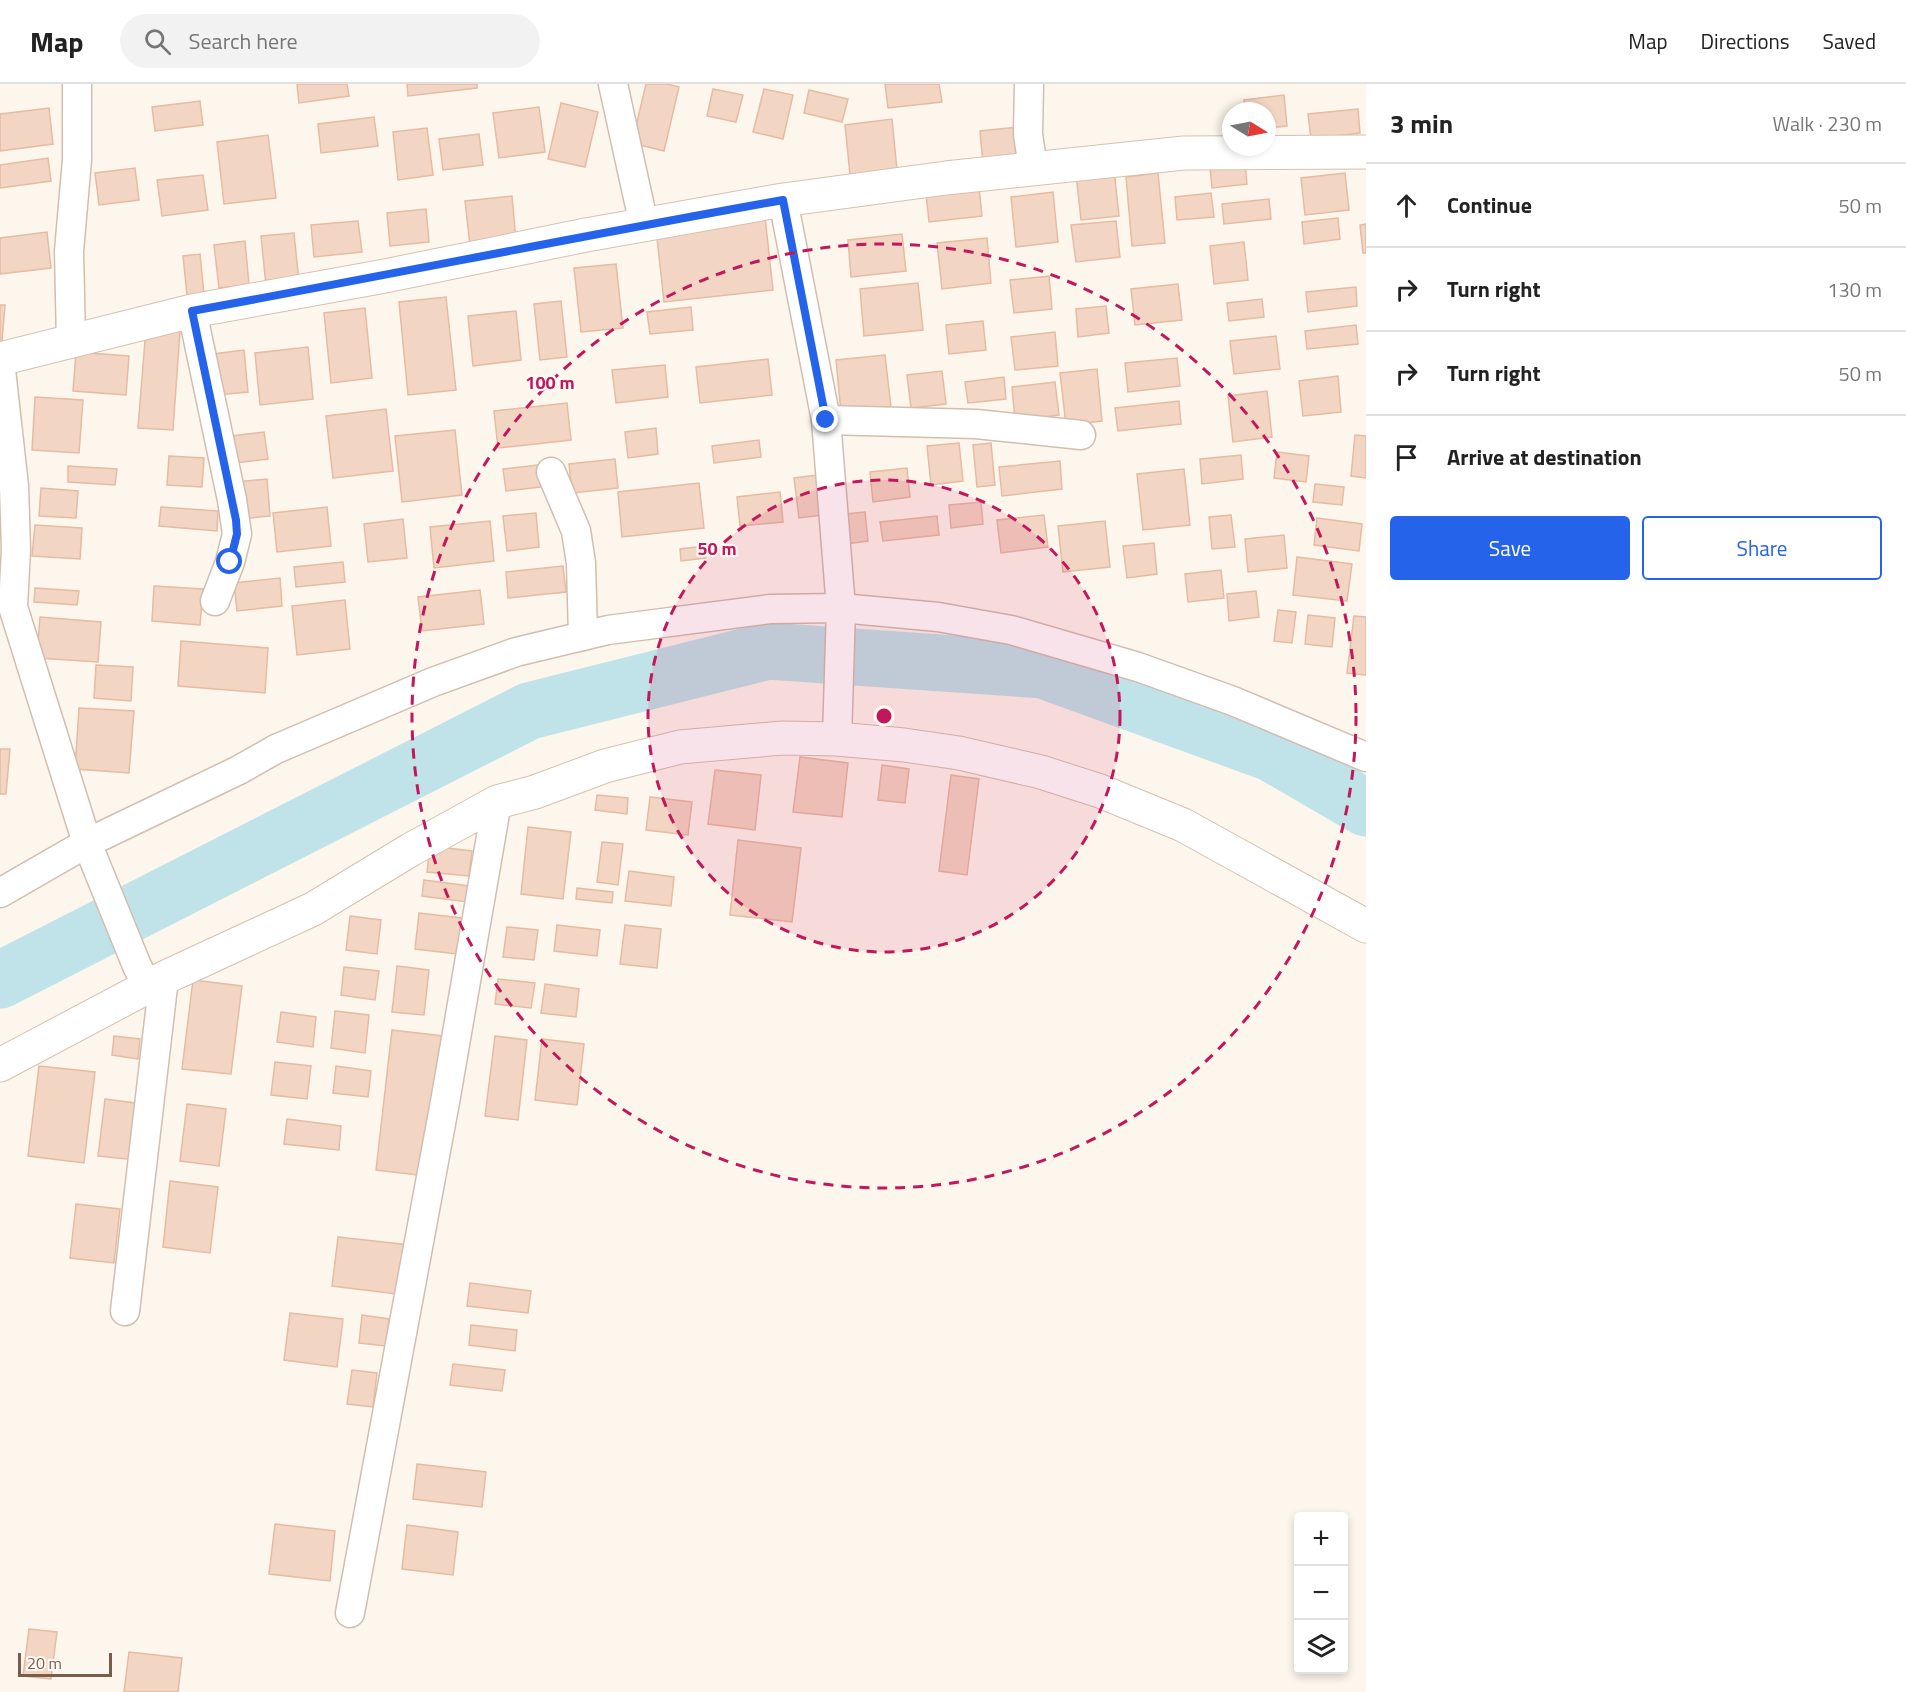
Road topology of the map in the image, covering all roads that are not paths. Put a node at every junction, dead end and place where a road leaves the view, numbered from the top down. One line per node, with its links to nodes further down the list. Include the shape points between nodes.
1 (77, 84): 9 (street, via 77,160 69,251)
2 (613, 84): 7 (street)
3 (1029, 84): 5 (street, via 1028,134)
4 (1366, 152): 5 (street, via 1184,153)
5 (1033, 168): 6 (street)
6 (783, 200): 7 (street); 11 (street)
7 (644, 225): 8 (street)
8 (192, 311): 9 (street); 14 (street, via 237,534)
9 (71, 342): 10 (street)
10 (0, 360): 20 (street, via 14,486 13,607)
11 (826, 420): 12 (street, via 976,424); 15 (street)
12 (1081, 435)
13 (551, 472): 16 (street, via 576,531)
14 (215, 601)
15 (841, 618): 16 (street, via 770,609); 17 (street); 18 (street, via 938,617 1011,630 1222,697)
16 (583, 636): 20 (street, via 516,652 433,682 276,749)
17 (837, 739): 19 (street, via 782,738 680,747 605,766); 22 (street, via 959,753 1100,791 1183,825)
18 (1366, 757)
19 (497, 802): 23 (street, via 313,909); 26 (street)
20 (87, 843): 21 (street); 23 (street, via 131,951)
21 (0, 893)
22 (1366, 926)
23 (156, 982): 24 (street); 25 (street)
24 (0, 1065)
25 (125, 1311)
26 (350, 1613)

